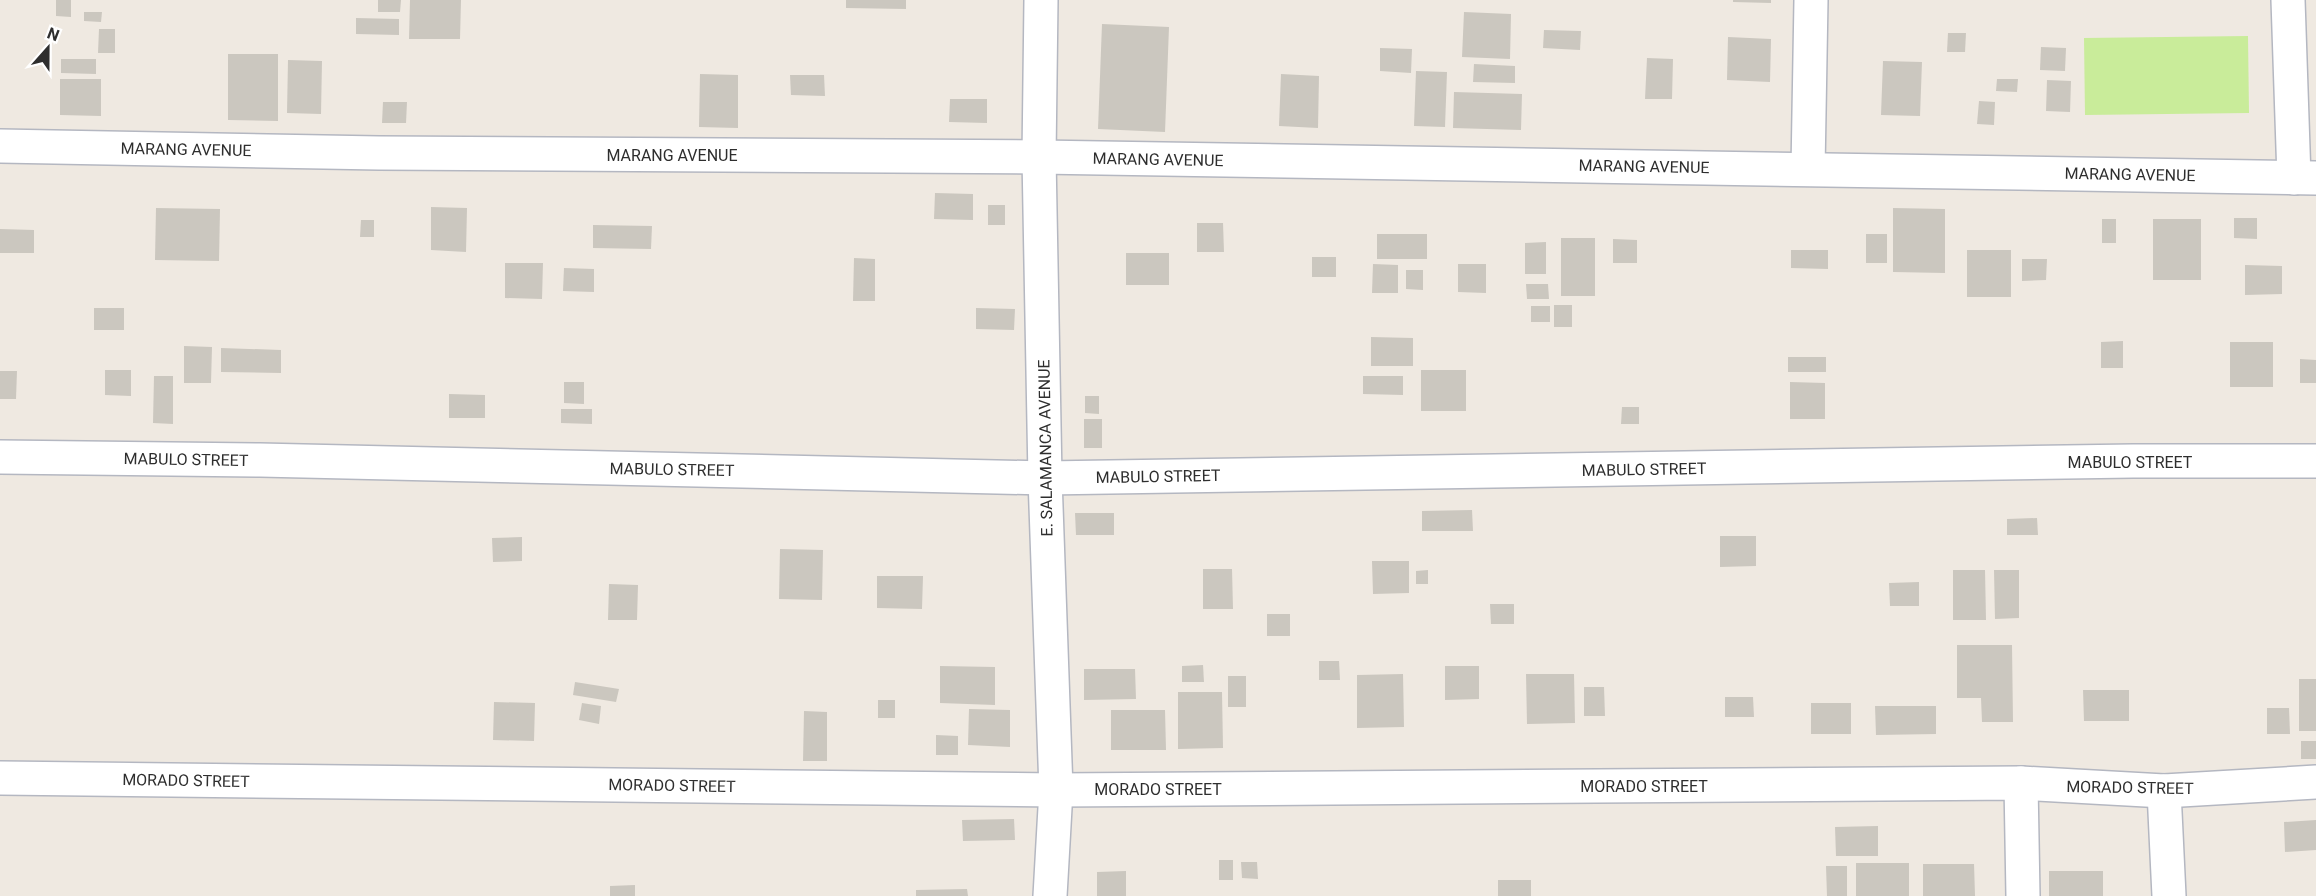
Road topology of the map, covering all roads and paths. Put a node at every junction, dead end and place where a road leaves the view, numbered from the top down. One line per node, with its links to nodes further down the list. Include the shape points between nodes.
1 (1041, 0): 5 (street, E. SALAMANCA AVENUE)
2 (1811, 0): 6 (street)
3 (2288, 0): 7 (street)
4 (0, 146): 5 (street, MARANG AVENUE)
5 (1039, 157): 6 (street, MARANG AVENUE); 10 (street, E. SALAMANCA AVENUE)
6 (1808, 169): 7 (street, MARANG AVENUE)
7 (2305, 178)
8 (0, 457): 10 (street, MABULO STREET)
9 (2316, 461): 10 (street, MABULO STREET)
10 (1045, 478): 14 (street, E. SALAMANCA AVENUE)
11 (0, 778): 14 (street, MORADO STREET)
12 (2316, 782): 15 (street, MORADO STREET)
13 (2021, 783): 14 (street, MORADO STREET); 15 (street, MORADO STREET); 17 (street)
14 (1056, 790): 16 (street, E. SALAMANCA AVENUE)
15 (2164, 791): 18 (street)
16 (1050, 896)
17 (2023, 896)
18 (2169, 896)

